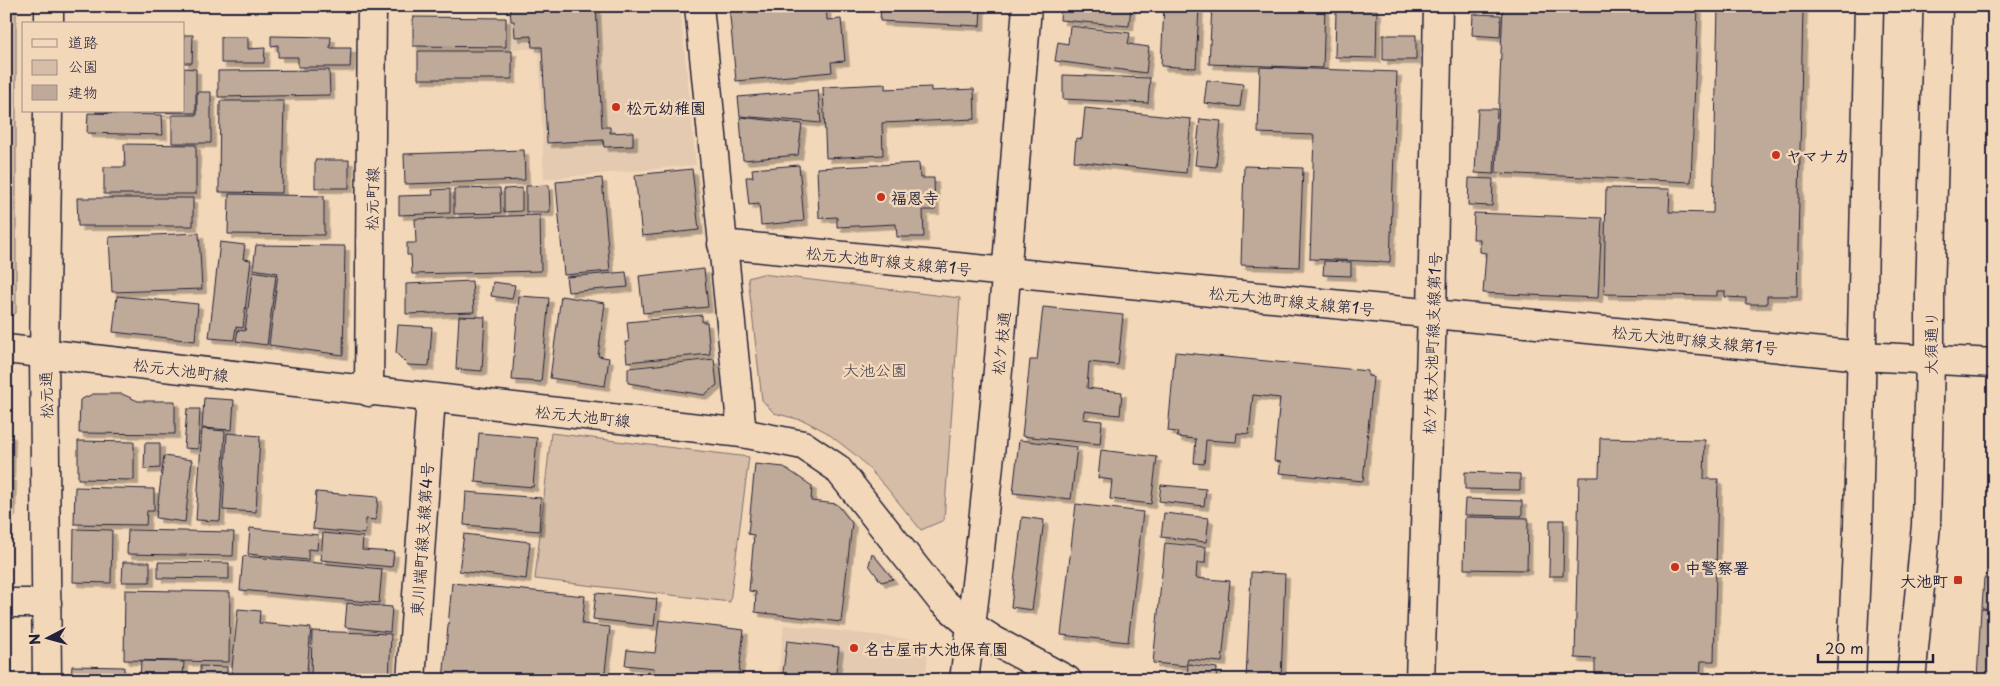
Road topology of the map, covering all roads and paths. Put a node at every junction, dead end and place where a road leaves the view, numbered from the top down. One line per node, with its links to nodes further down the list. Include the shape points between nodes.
1 (49, 6): 8 (street)
2 (372, 6): 18 (street, 松元町線)
3 (699, 6): 10 (street)
4 (1027, 6): 11 (street, 松ケ枝通)
5 (1438, 6): 12 (street, 松ケ枝大池町線支線第1号)
6 (1869, 6): 15 (street)
7 (1938, 6): 16 (street, 大須通り)
8 (49, 22)
9 (48, 112): 14 (street, 松元通)
10 (722, 244): 11 (street, 松元大池町線支線第1号); 20 (street)
11 (1007, 272): 12 (street, 松元大池町線支線第1号); 23 (street, 松ケ枝通)
12 (1432, 314): 15 (street, 松元大池町線支線第1号); 28 (street, 松ケ枝大池町線支線第1号)
13 (6, 349): 14 (street, 松元大池町線)
14 (44, 353): 18 (street, 松元大池町線); 22 (street, 松元通)
15 (1862, 356): 16 (street, 松元大池町線支線第1号); 29 (street)
16 (1930, 360): 17 (street, 松元大池町線支線第1号); 30 (street, 大須通り, via 1926,525)
17 (1994, 363)
18 (369, 392): 19 (street, 松元大池町線)
19 (431, 398): 20 (street, 松元大池町線); 25 (street, 東川端町線支線第4号)
20 (742, 433): 23 (street, 松元大池町線, via 803,445 837,468 941,600)
21 (6, 602): 22 (street)
22 (47, 603): 24 (street, 松元通)
23 (970, 625): 26 (street, 松ケ枝通); 27 (street, 松元大池町線)
24 (47, 680)
25 (411, 680)
26 (964, 680)
27 (1067, 680)
28 (1420, 680)
29 (1851, 680)
30 (1911, 680)

